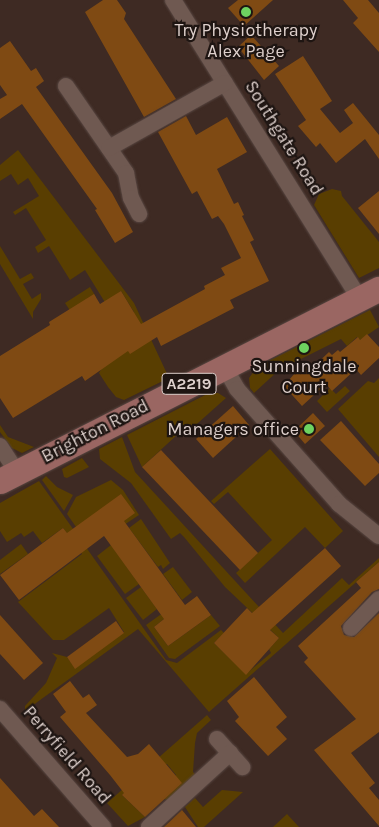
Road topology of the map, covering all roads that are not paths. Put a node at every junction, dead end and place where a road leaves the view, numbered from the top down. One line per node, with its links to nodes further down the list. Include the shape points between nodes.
1 (173, 0): 2 (street, Southgate Road)
2 (225, 83): 4 (street); 6 (street, Southgate Road)
3 (66, 86): 4 (street)
4 (109, 148): 5 (street, via 130,181 131,198)
5 (138, 214)
6 (370, 294): 7 (main road, Brighton Road / A2219)
7 (225, 368): 9 (main road, Brighton Road / A2219); 10 (street, via 237,389 339,504)
8 (0, 446): 9 (street)
9 (8, 477)
10 (379, 536)
11 (379, 599): 12 (street)
12 (350, 628)
13 (0, 710): 18 (street, Perryfield Road)
14 (217, 739): 15 (street)
15 (230, 753): 16 (street); 17 (street)
16 (242, 767)
17 (151, 826)
18 (103, 827)

